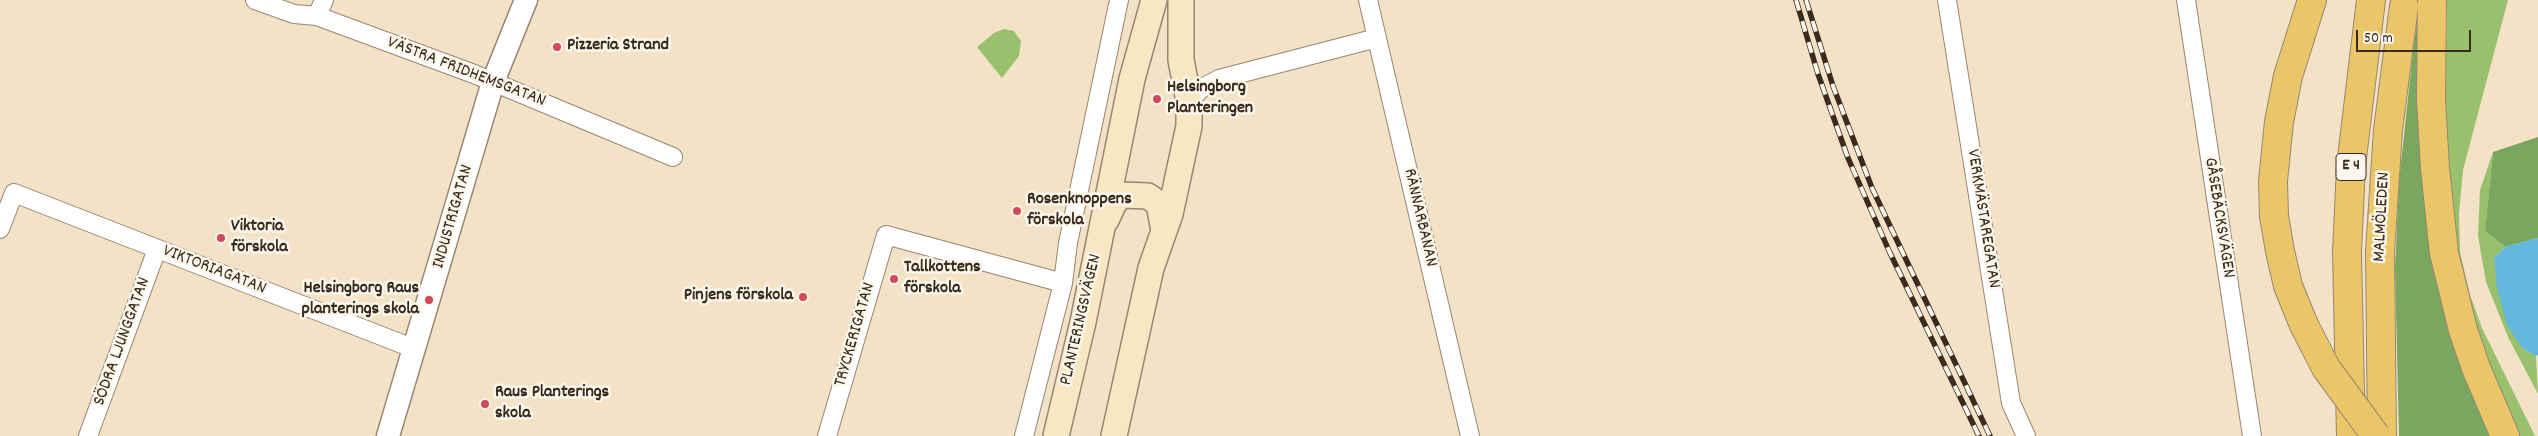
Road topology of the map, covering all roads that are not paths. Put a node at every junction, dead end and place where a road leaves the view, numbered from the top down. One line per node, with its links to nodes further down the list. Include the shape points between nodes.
1 (255, 0): 13 (street, VÄSTRA FRIDHEMSGATAN, via 294,14)
2 (526, 0): 15 (street, INDUSTRIGATAN)
3 (1119, 0): 22 (street, PLANTERINGSVÄGEN, via 1068,243)
4 (1154, 0): 18 (main road, PLANTERINGSVÄGEN, via 1132,79)
5 (1181, 0): 16 (main road, via 1181,60)
6 (1368, 0): 14 (street, RÄNNARBANAN)
7 (1947, 0): 31 (street, VERKMÄSTAREGATAN, via 2011,403)
8 (2186, 0): 32 (street, GÅSEBÄCKSVÄGEN)
9 (2312, 0): 34 (highway, bridge, via 2288,76 2279,122 2273,181 2280,251 2288,286 2326,368)
10 (2371, 0): 33 (highway, MALMÖLEDEN / E 4, via 2351,166 2348,223)
11 (2432, 0): 36 (highway, via 2431,99 2444,253 2463,330)
12 (2404, 3): 35 (highway, MALMÖLEDEN / E 4, via 2388,130 2380,252)
13 (320, 8): 15 (street, VÄSTRA FRIDHEMSGATAN)
14 (1377, 38): 16 (street, via 1219,79 1202,88); 30 (street, RÄNNARBANAN)
15 (493, 82): 17 (street, VÄSTRA FRIDHEMSGATAN); 23 (street, INDUSTRIGATAN)
16 (1189, 101): 20 (main road, via 1189,126)
17 (673, 157)
18 (1103, 228): 20 (main road, via 1114,203 1126,194 1148,196 1159,204); 28 (main road, PLANTERINGSVÄGEN)
19 (0, 229): 21 (street, VIKTORIAGATAN, via 14,193)
20 (1164, 231): 29 (main road, via 1151,268)
21 (157, 249): 23 (street, VIKTORIAGATAN); 24 (street, SÖDRA LJUNGGATAN)
22 (1063, 284): 26 (street, TRYCKERIGATAN, via 886,235); 27 (street, PLANTERINGSVÄGEN)
23 (415, 349): 25 (street, INDUSTRIGATAN)
24 (88, 436)
25 (388, 436)
26 (827, 436)
27 (1024, 436)
28 (1056, 436)
29 (1114, 436)
30 (1470, 436)
31 (2026, 436)
32 (2252, 436)
33 (2351, 436)
34 (2376, 436)
35 (2382, 436)
36 (2506, 436)

